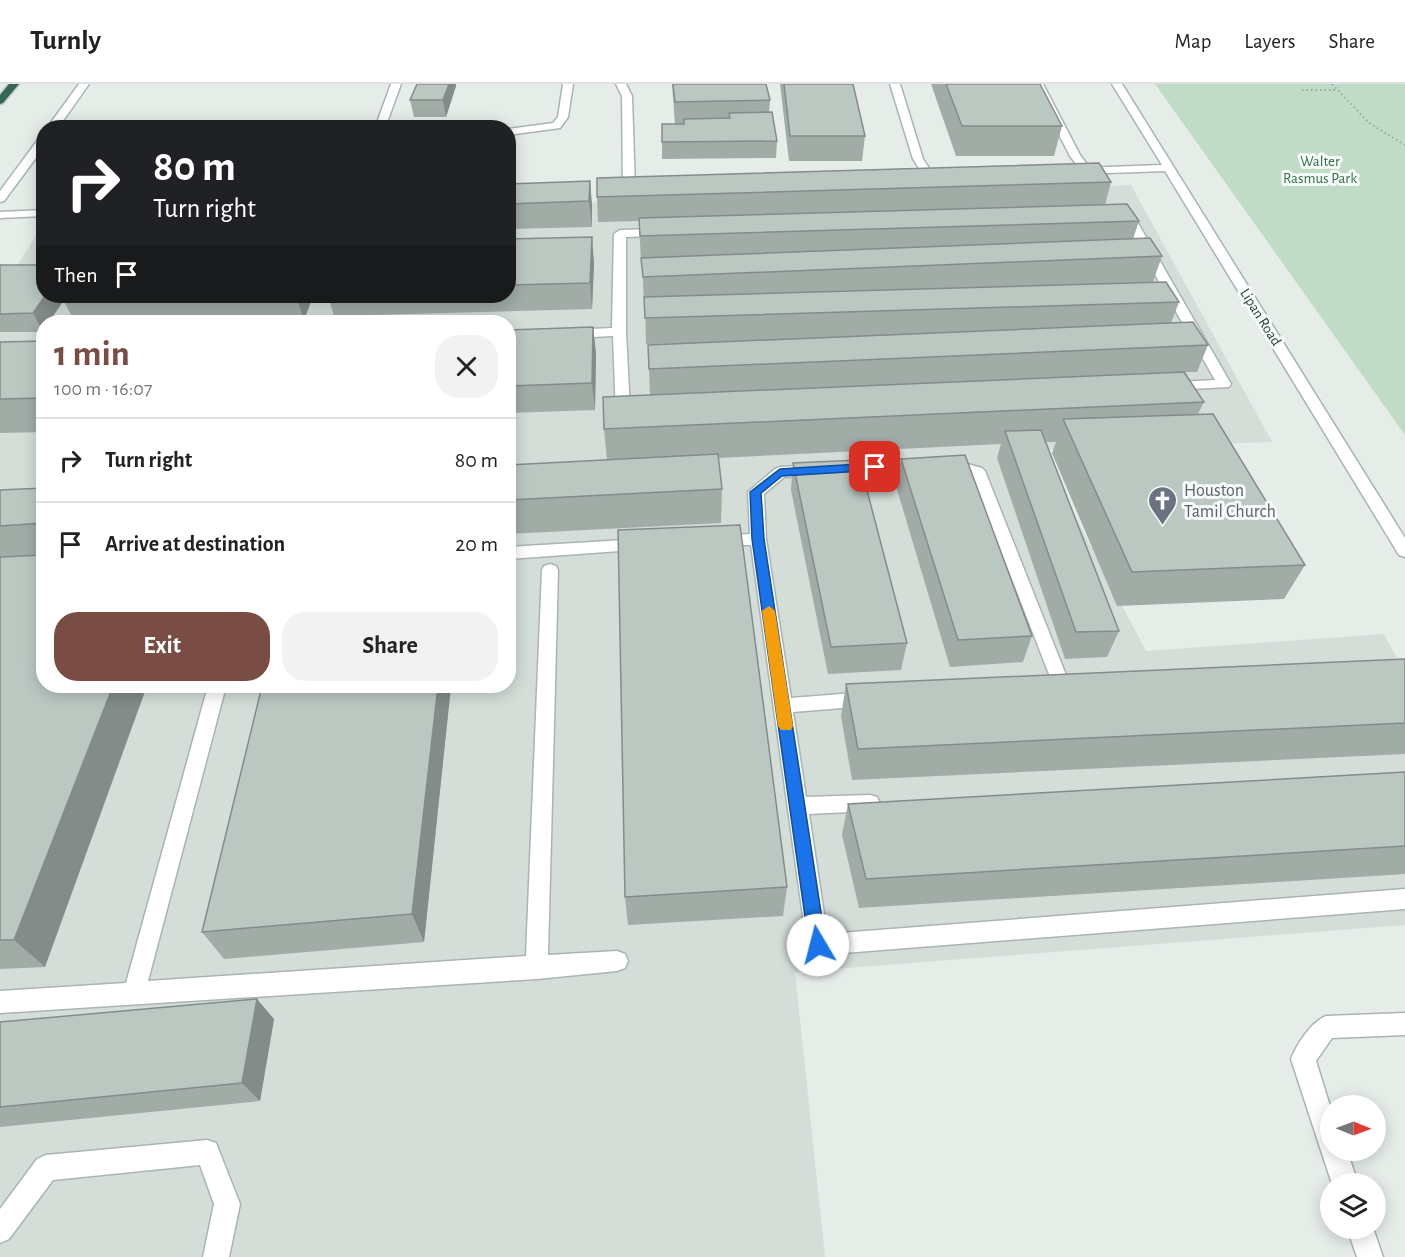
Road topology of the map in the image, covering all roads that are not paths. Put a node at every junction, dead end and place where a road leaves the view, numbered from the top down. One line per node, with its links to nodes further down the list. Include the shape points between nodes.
1 (14, 84): 9 (highway)
2 (84, 84): 10 (street)
3 (396, 84): 11 (street)
4 (568, 84): 12 (street, via 563,117 556,126)
5 (621, 84): 18 (street, via 627,96)
6 (895, 84): 17 (street, via 918,159)
7 (1038, 84): 15 (street, via 1075,156)
8 (1117, 84): 14 (street, Lipan Road)
9 (0, 101)
10 (58, 120)
11 (383, 120)
12 (516, 131)
13 (36, 150): 19 (street)
14 (1169, 168): 15 (street); 27 (street, Lipan Road)
15 (1087, 171): 16 (street)
16 (1065, 172)
17 (930, 177)
18 (629, 189)
19 (0, 199)
20 (36, 213): 21 (street)
21 (0, 215)
22 (619, 332): 22 (street, via 620,234 1129,218 1224,384 623,415); 23 (street)
23 (553, 335)
24 (758, 539): 25 (street); 31 (street, via 756,492 780,472 946,463 977,471); 35 (street)
25 (699, 542)
26 (663, 544): 28 (street)
27 (1405, 551)
28 (516, 553)
29 (550, 570): 40 (street)
30 (1095, 679): 31 (street)
31 (1060, 682): 32 (street)
32 (1037, 684)
33 (215, 693): 41 (street)
34 (886, 697): 35 (street)
35 (783, 706): 37 (street)
36 (893, 803): 37 (street)
37 (797, 806): 38 (street, via 818,945)
38 (1405, 899)
39 (617, 961): 40 (street)
40 (537, 968): 41 (street)
41 (134, 993): 42 (street)
42 (0, 1002)
43 (1405, 1024): 44 (street, via 1326,1027 1303,1059)
44 (1320, 1111)
45 (0, 1230): 47 (street, via 46,1168 207,1152 227,1204)
46 (1364, 1239): 48 (street)
47 (216, 1257)
48 (1370, 1257)

